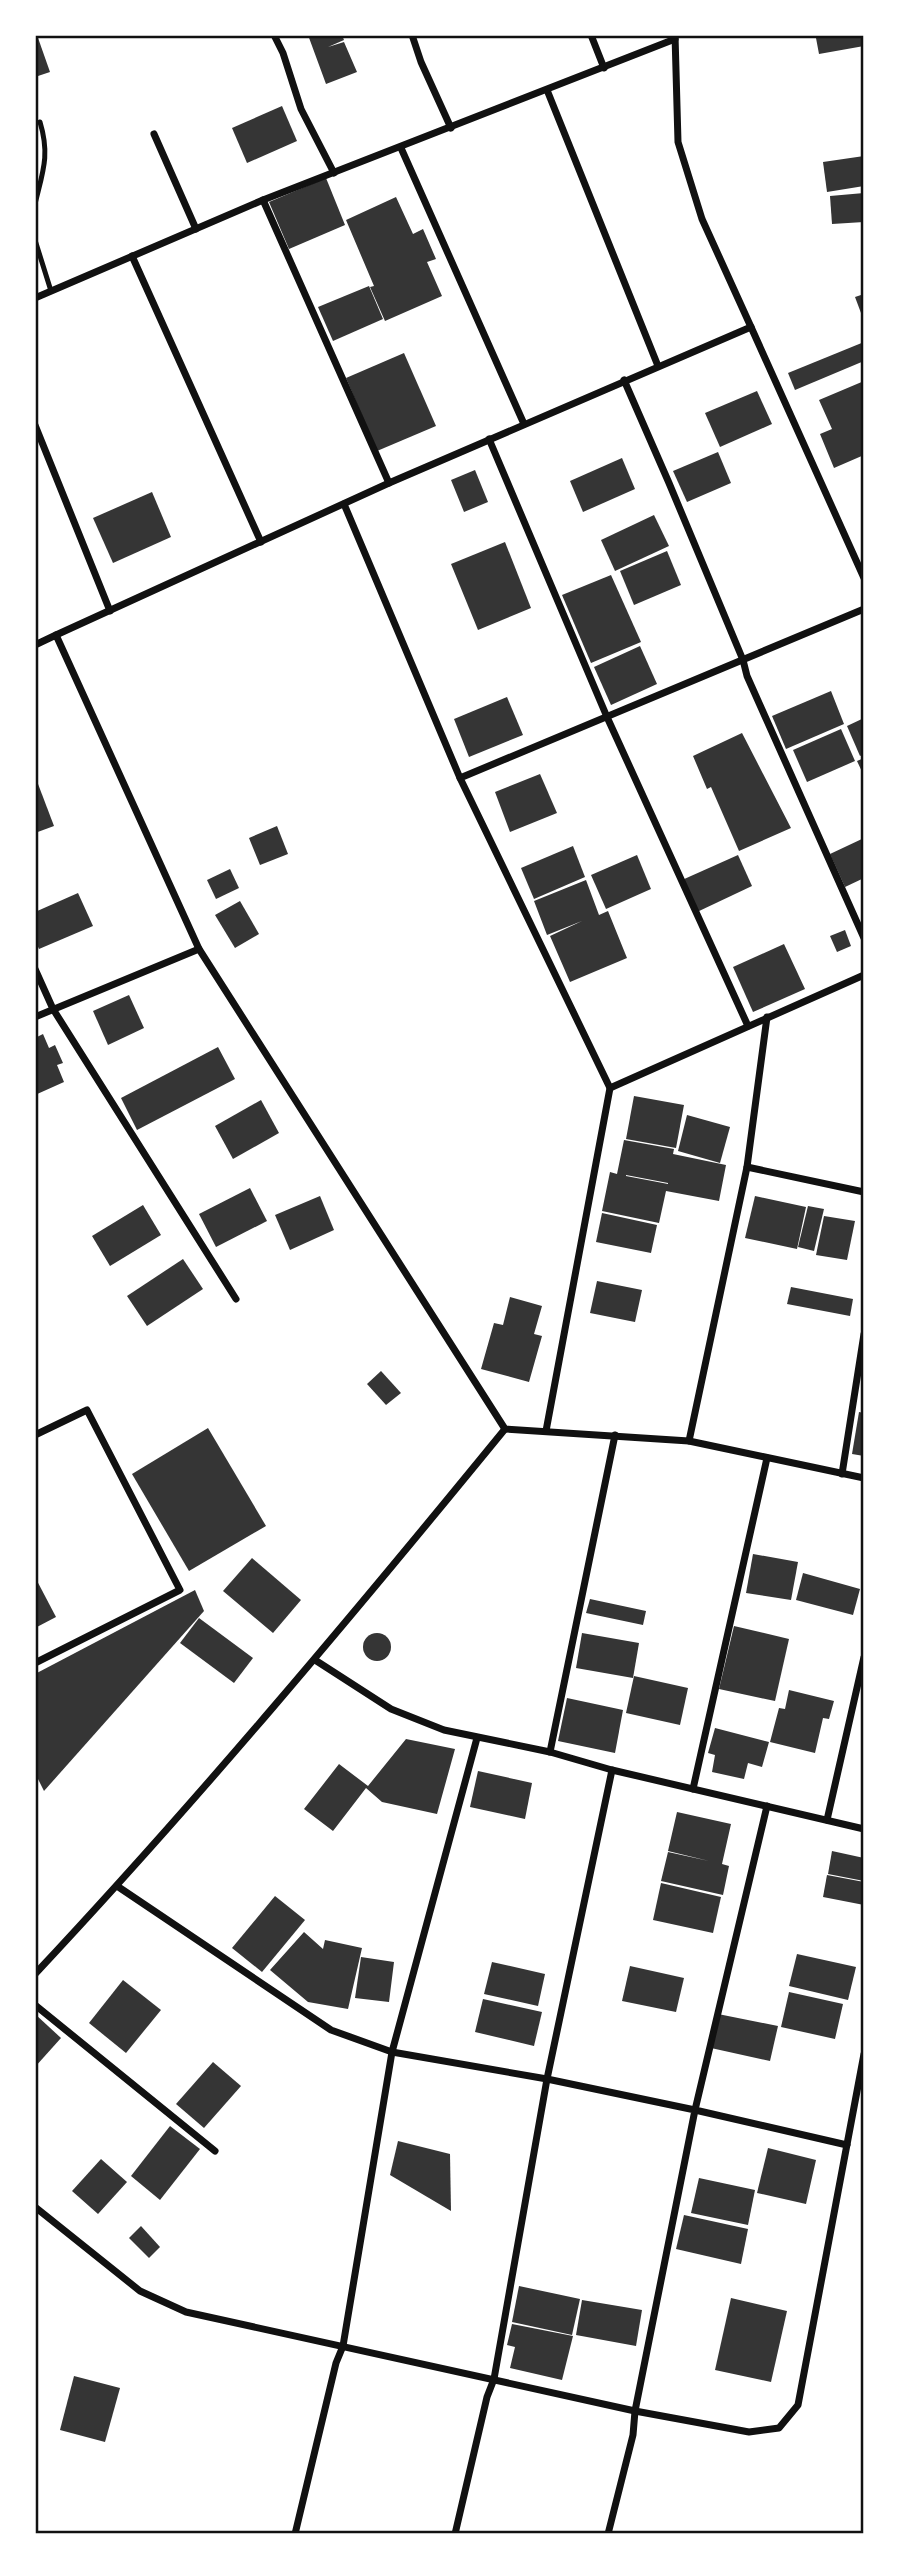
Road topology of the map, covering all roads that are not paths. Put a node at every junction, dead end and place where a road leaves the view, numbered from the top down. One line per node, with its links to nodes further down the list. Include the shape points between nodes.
1 (274, 35): 11 (street, via 301,109)
2 (412, 35): 8 (street)
3 (590, 35): 5 (street)
4 (675, 37): 5 (street); 19 (street, via 678,142 702,219)
5 (604, 68): 6 (street)
6 (547, 90): 8 (street); 20 (street)
7 (40, 121): 13 (lane, via 46,158)
8 (451, 128): 10 (street)
9 (154, 134): 14 (street)
10 (401, 148): 11 (street); 22 (street)
11 (334, 173): 12 (street)
12 (263, 200): 14 (street); 25 (street)
13 (35, 204)
14 (196, 229): 16 (street)
15 (35, 240): 17 (lane)
16 (132, 256): 17 (street); 27 (street)
17 (51, 291): 18 (street)
18 (35, 298)
19 (751, 327): 20 (street); 28 (street)
20 (658, 366): 21 (street)
21 (624, 380): 22 (street); 33 (street)
22 (524, 424): 24 (street)
23 (35, 425): 30 (street)
24 (489, 439): 25 (street); 34 (street)
25 (389, 483): 26 (street)
26 (344, 504): 27 (street); 35 (street)
27 (261, 542): 30 (street)
28 (864, 578)
29 (864, 609): 33 (street)
30 (110, 611): 31 (street)
31 (57, 635): 32 (street); 37 (street)
32 (35, 645)
33 (743, 660): 34 (street); 36 (street)
34 (607, 717): 35 (street); 43 (street)
35 (460, 778): 44 (street)
36 (864, 938)
37 (199, 948): 40 (street); 49 (street)
38 (35, 968): 40 (street)
39 (864, 975): 42 (street)
40 (53, 1009): 41 (street); 47 (street)
41 (35, 1017)
42 (768, 1017): 43 (street); 45 (street)
43 (748, 1026): 44 (street)
44 (610, 1088): 50 (street)
45 (747, 1167): 46 (street); 53 (street)
46 (864, 1192)
47 (236, 1299)
48 (864, 1334): 55 (street)
49 (505, 1429): 50 (street); 58 (street)
50 (546, 1431): 51 (street)
51 (615, 1435): 53 (street); 61 (street)
52 (35, 1436): 59 (street, via 87,1410 180,1590)
53 (689, 1441): 54 (street)
54 (767, 1458): 55 (street); 63 (street)
55 (842, 1474): 56 (street)
56 (864, 1479)
57 (864, 1657): 65 (street)
58 (315, 1660): 60 (street, via 391,1709); 67 (street)
59 (35, 1663)
60 (477, 1738): 61 (street); 70 (street)
61 (550, 1752): 62 (street)
62 (612, 1770): 63 (street); 72 (street)
63 (693, 1789): 64 (street)
64 (767, 1806): 65 (street); 73 (street)
65 (827, 1819): 66 (street)
66 (864, 1829)
67 (117, 1886): 68 (street); 70 (street, via 331,2031)
68 (35, 1974)
69 (35, 2005): 75 (street)
70 (392, 2052): 72 (street); 77 (street)
71 (864, 2054): 74 (street)
72 (547, 2079): 73 (street); 78 (street)
73 (695, 2110): 74 (street); 79 (street)
74 (847, 2145): 79 (street, via 798,2405 779,2428 749,2432)
75 (215, 2151)
76 (35, 2207): 77 (street, via 140,2291 186,2312)
77 (343, 2346): 78 (street); 80 (street)
78 (494, 2379): 79 (street); 81 (street)
79 (635, 2411): 82 (street)
80 (295, 2534)
81 (455, 2534)
82 (608, 2534)

